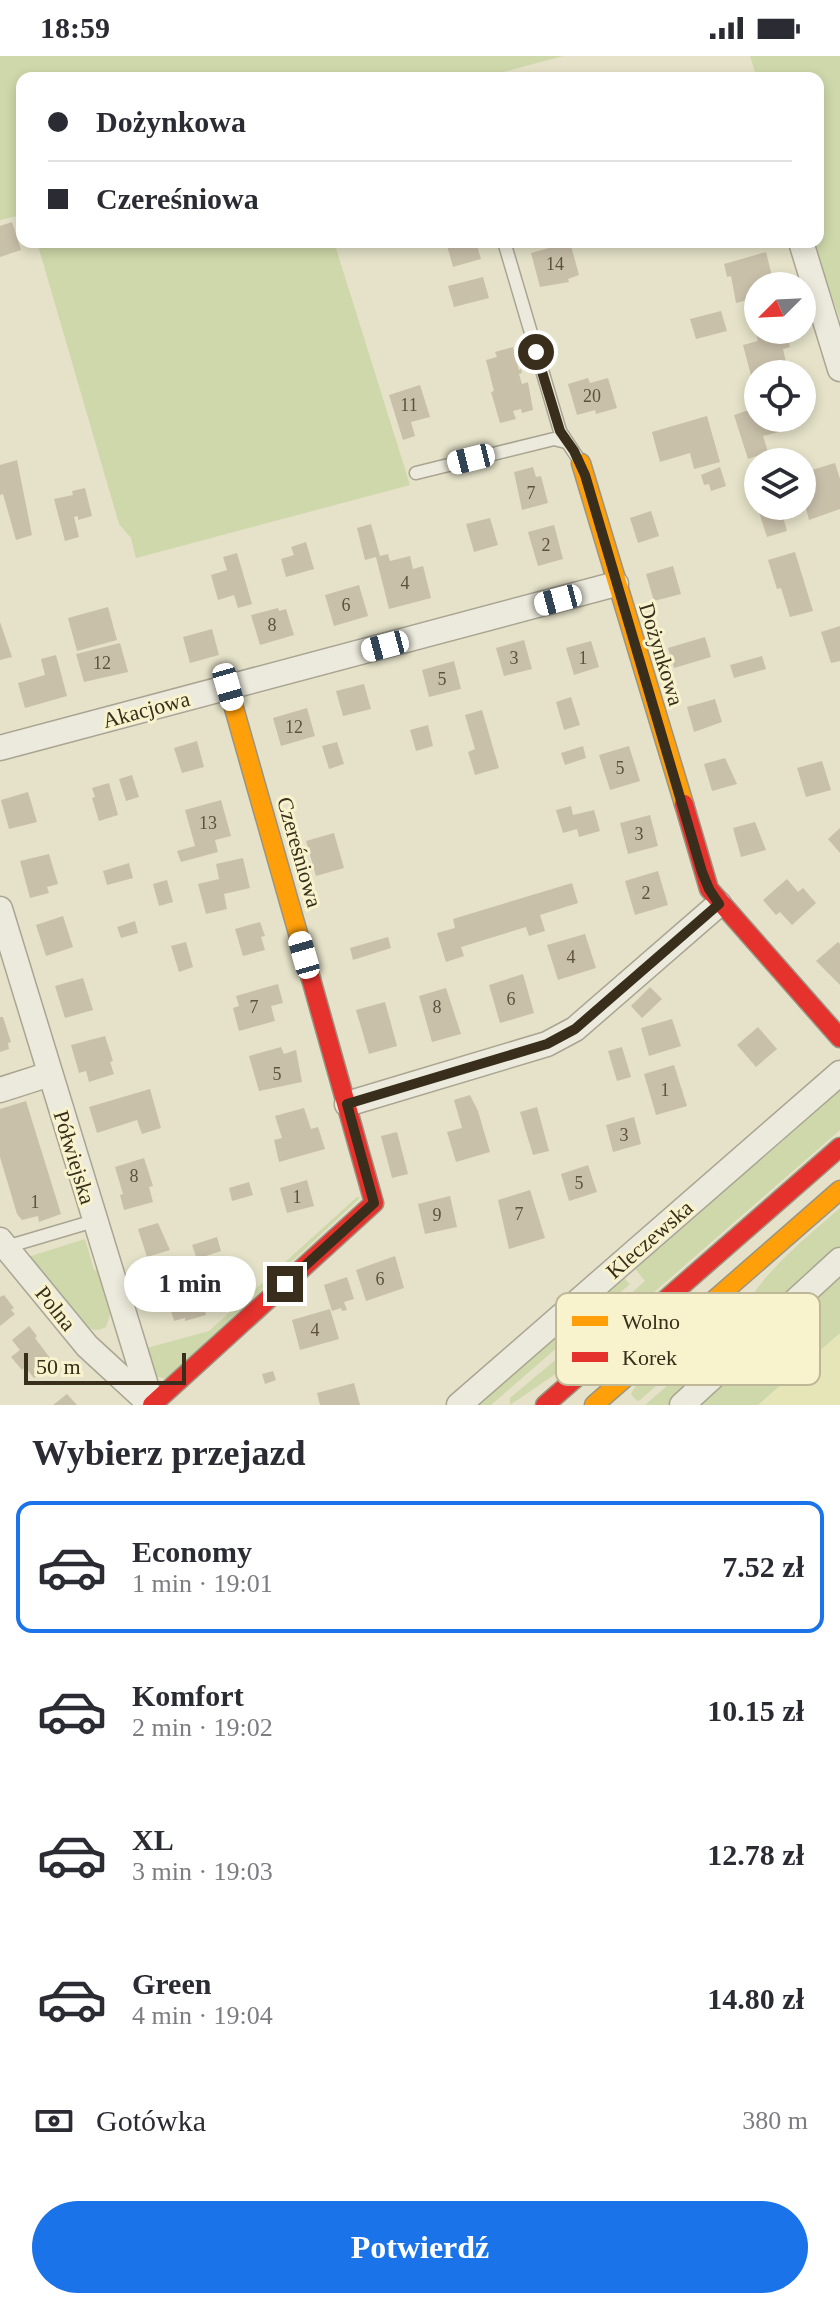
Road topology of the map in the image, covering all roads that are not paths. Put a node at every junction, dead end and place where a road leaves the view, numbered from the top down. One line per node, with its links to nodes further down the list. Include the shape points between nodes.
1 (506, 248): 4 (lane, Dożynkowa)
2 (803, 248): 3 (street)
3 (840, 369)
4 (566, 442): 5 (lane, Dożynkowa); 6 (lane, via 554,439)
5 (581, 463): 7 (street, Dożynkowa)
6 (416, 473)
7 (616, 584): 8 (street, Akacjowa); 10 (street, Dożynkowa, via 702,872)
8 (228, 687): 9 (street, Akacjowa); 16 (street, Czereśniowa)
9 (0, 748)
10 (719, 904): 12 (street, Dożynkowa); 16 (street, via 561,1037)
11 (0, 909): 14 (street, Półwiejska)
12 (840, 1038)
13 (840, 1073): 22 (street, Kleczewska)
14 (50, 1074): 15 (street); 19 (street, Półwiejska)
15 (0, 1090)
16 (347, 1104): 30 (street, Czereśniowa, via 374,1203)
17 (840, 1147): 23 (street)
18 (840, 1190): 24 (street)
19 (94, 1221): 20 (lane); 30 (street, Półwiejska)
20 (3, 1244): 30 (street, Polna, via 87,1346)
21 (840, 1260): 25 (street)
22 (588, 1293)
23 (673, 1293)
24 (722, 1293)
25 (804, 1293)
26 (556, 1320): 31 (street, Kleczewska)
27 (568, 1385): 32 (street)
28 (617, 1385): 33 (street)
29 (704, 1385): 34 (street)
30 (152, 1405)
31 (459, 1405)
32 (545, 1405)
33 (594, 1405)
34 (682, 1405)

